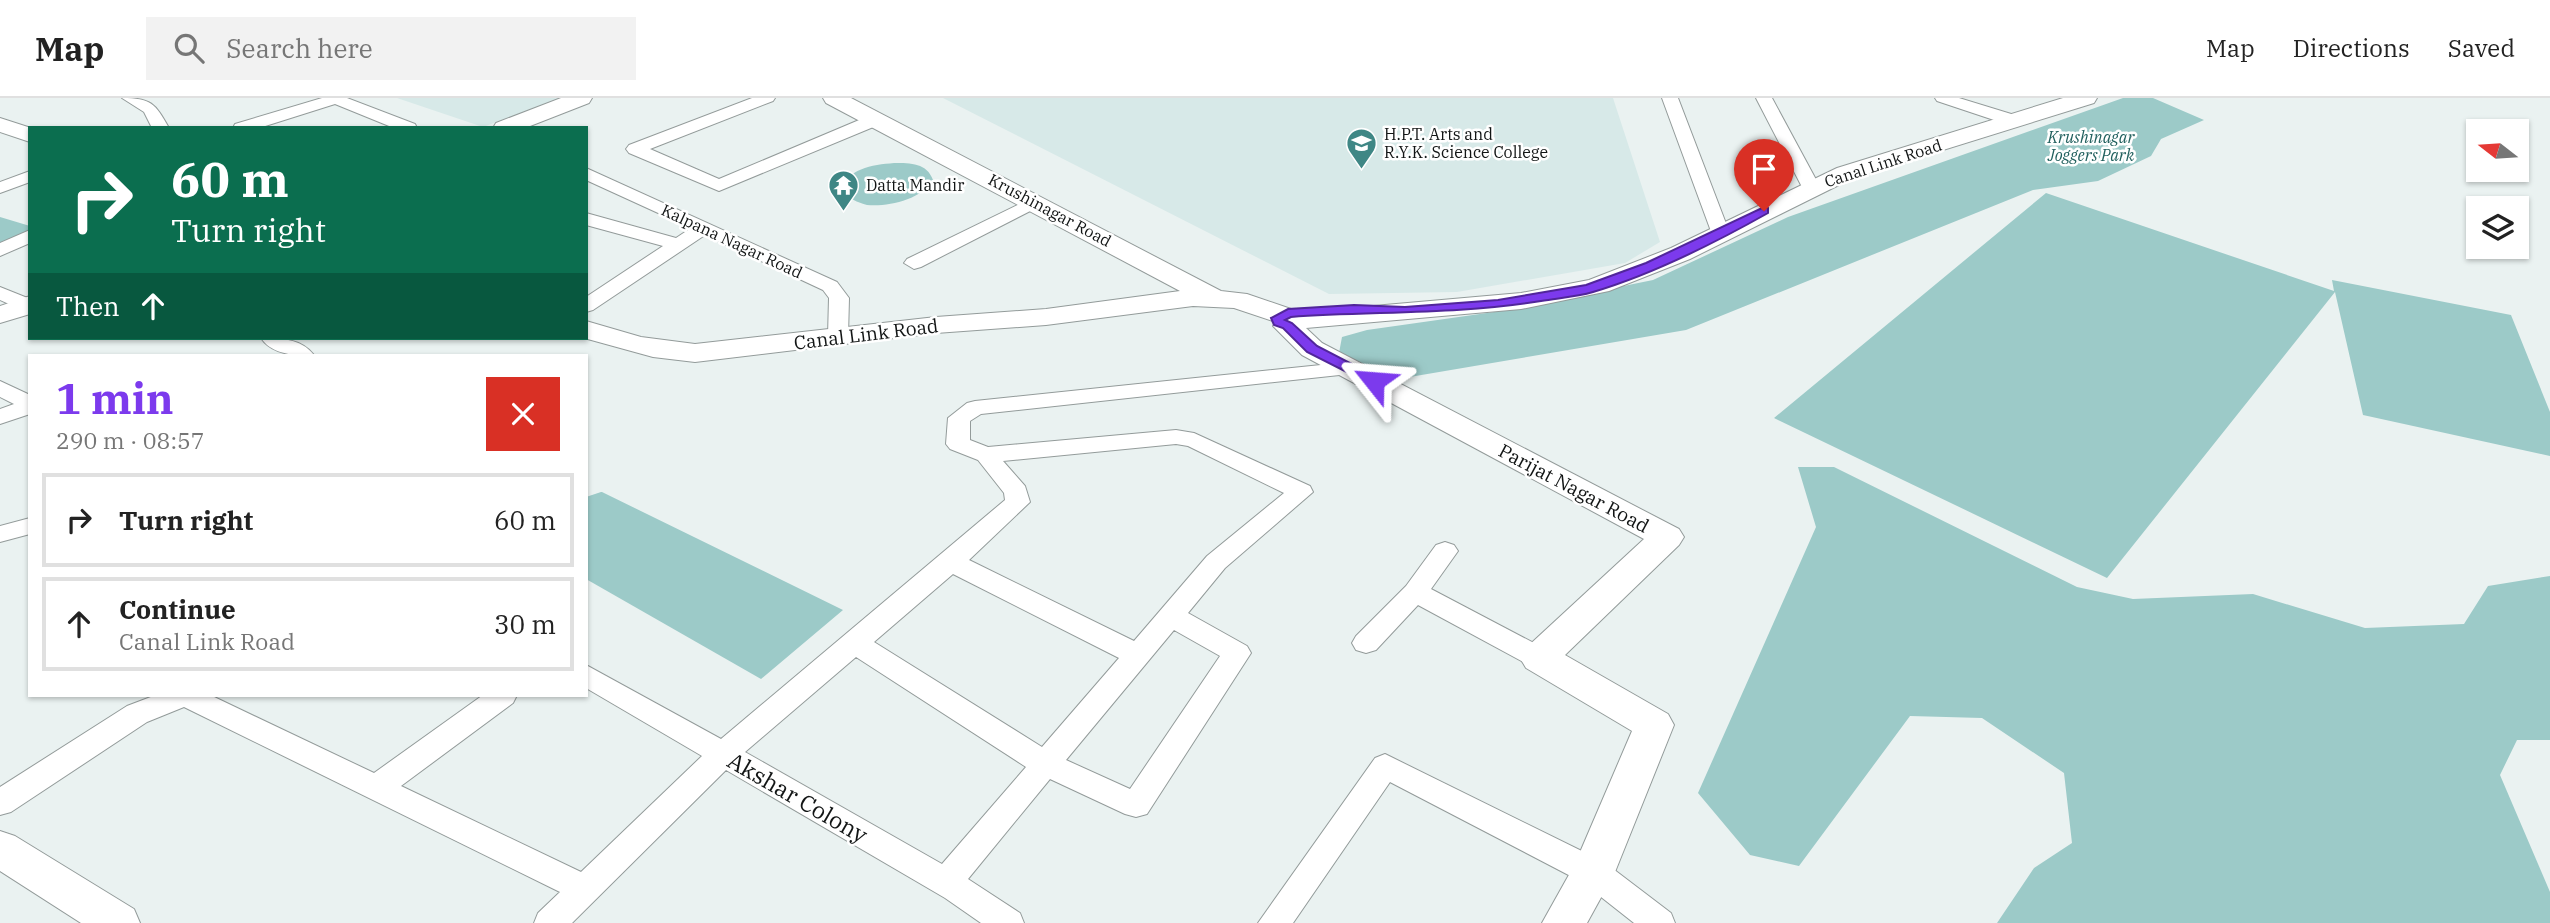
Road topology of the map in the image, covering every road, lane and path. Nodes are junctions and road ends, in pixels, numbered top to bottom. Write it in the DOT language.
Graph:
graph roads {
  1 [pos="130,98"];
  2 [pos="334,98"];
  3 [pos="580,98"];
  4 [pos="599,98"];
  5 [pos="767,98"];
  6 [pos="834,98"];
  7 [pos="1670,98"];
  8 [pos="1764,98"];
  9 [pos="1943,98"];
  10 [pos="2085,98"];
  11 [pos="877,119"];
  12 [pos="389,120"];
  13 [pos="2015,121"];
  14 [pos="0,125"];
  15 [pos="161,126"];
  16 [pos="247,126"];
  17 [pos="372,126"];
  18 [pos="403,126"];
  19 [pos="508,126"];
  20 [pos="528,126"];
  21 [pos="28,134"];
  22 [pos="588,174"];
  23 [pos="28,177"];
  24 [pos="1811,187"];
  25 [pos="0,188"];
  26 [pos="1034,202"];
  27 [pos="588,220"];
  28 [pos="704,228"];
  29 [pos="1721,234"];
  30 [pos="28,237"];
  31 [pos="678,245"];
  32 [pos="0,250"];
  33 [pos="914,263"];
  34 [pos="0,293"];
  35 [pos="1225,299"];
  36 [pos="588,305"];
  37 [pos="28,307"];
  38 [pos="28,308"];
  39 [pos="28,309"];
  40 [pos="1358,311"];
  41 [pos="0,315"];
  42 [pos="1289,320"];
  43 [pos="0,324"];
  44 [pos="588,330"];
  45 [pos="838,336"];
  46 [pos="275,340"];
  47 [pos="301,354"];
  48 [pos="1331,356"];
  49 [pos="0,388"];
  50 [pos="28,404"];
  51 [pos="28,406"];
  52 [pos="0,417"];
  53 [pos="986,455"];
  54 [pos="28,527"];
  55 [pos="0,534"];
  56 [pos="1445,551"];
  57 [pos="951,562"];
  58 [pos="1415,592"];
  59 [pos="1169,615"];
  60 [pos="855,643"];
  61 [pos="1366,643"];
  62 [pos="1136,654"];
  63 [pos="1539,658"];
  64 [pos="588,675"];
  65 [pos="180,697"];
  66 [pos="189,697"];
  67 [pos="500,697"];
  68 [pos="723,754"];
  69 [pos="1045,764"];
  70 [pos="378,787"];
  71 [pos="0,803"];
  72 [pos="0,849"];
  73 [pos="1593,872"];
  74 [pos="946,883"];
  75 [pos="584,889"];
  76 [pos="118,923"];
  77 [pos="550,923"];
  78 [pos="1008,923"];
  79 [pos="1274,923"];
  80 [pos="1564,923"];
  81 [pos="1659,923"];
  1 -- 15 [label="street"];
  2 -- 12 [label="street"];
  2 -- 16 [label="street"];
  3 -- 19 [label="street"];
  4 -- 20 [label="street"];
  5 -- 11 [label="street"];
  6 -- 11 [label="street, Krushinagar Road"];
  7 -- 29 [label="street"];
  8 -- 24 [label="street"];
  9 -- 13 [label="street"];
  10 -- 13 [label="street, Canal Link Road"];
  11 -- 26 [label="street, Krushinagar Road"];
  12 -- 17 [label="street"];
  12 -- 18 [label="street"];
  13 -- 24 [label="street, Canal Link Road"];
  14 -- 21 [label="street"];
  22 -- 28 [label="street, Kalpana Nagar Road"];
  23 -- 25 [label="street"];
  24 -- 29 [label="street, Canal Link Road"];
  26 -- 33 [label="street"];
  26 -- 35 [label="street, Krushinagar Road"];
  27 -- 31 [label="street"];
  28 -- 31 [label="street"];
  28 -- 45 [label="street, Kalpana Nagar Road"];
  29 -- 40 [label="street, Canal Link Road"];
  30 -- 32 [label="street"];
  31 -- 36 [label="street"];
  34 -- 37 [label="street"];
  35 -- 40 [label="street, Canal Link Road"];
  35 -- 42 [label="street, Canal Link Road"];
  35 -- 45 [label="street, Canal Link Road"];
  38 -- 41 [label="street"];
  39 -- 43 [label="street"];
  40 -- 42 [label="street, Canal Link Road"];
  40 -- 48 [label="street"];
  42 -- 48 [label="street"];
  44 -- 45 [label="street, Canal Link Road"];
  46 -- 47 [label="street"];
  48 -- 53 [label="street"];
  48 -- 63 [label="street, Parijat Nagar Road"];
  49 -- 50 [label="street"];
  51 -- 52 [label="street"];
  53 -- 57 [label="street"];
  53 -- 59 [label="street"];
  54 -- 55 [label="street"];
  56 -- 58 [label="street"];
  57 -- 60 [label="street"];
  57 -- 62 [label="street"];
  58 -- 61 [label="street"];
  58 -- 63 [label="street"];
  59 -- 62 [label="street"];
  59 -- 69 [label="street"];
  60 -- 68 [label="street"];
  60 -- 69 [label="street"];
  62 -- 69 [label="street"];
  63 -- 73 [label="street"];
  64 -- 68 [label="street, Akshar Colony"];
  65 -- 71 [label="street"];
  66 -- 70 [label="street"];
  67 -- 70 [label="street"];
  68 -- 74 [label="street, Akshar Colony"];
  68 -- 75 [label="street"];
  69 -- 74 [label="street"];
  70 -- 75 [label="street"];
  72 -- 76 [label="street"];
  73 -- 79 [label="street"];
  73 -- 80 [label="street"];
  73 -- 81 [label="street"];
  74 -- 78 [label="street, Akshar Colony"];
  75 -- 77 [label="street"];
}
